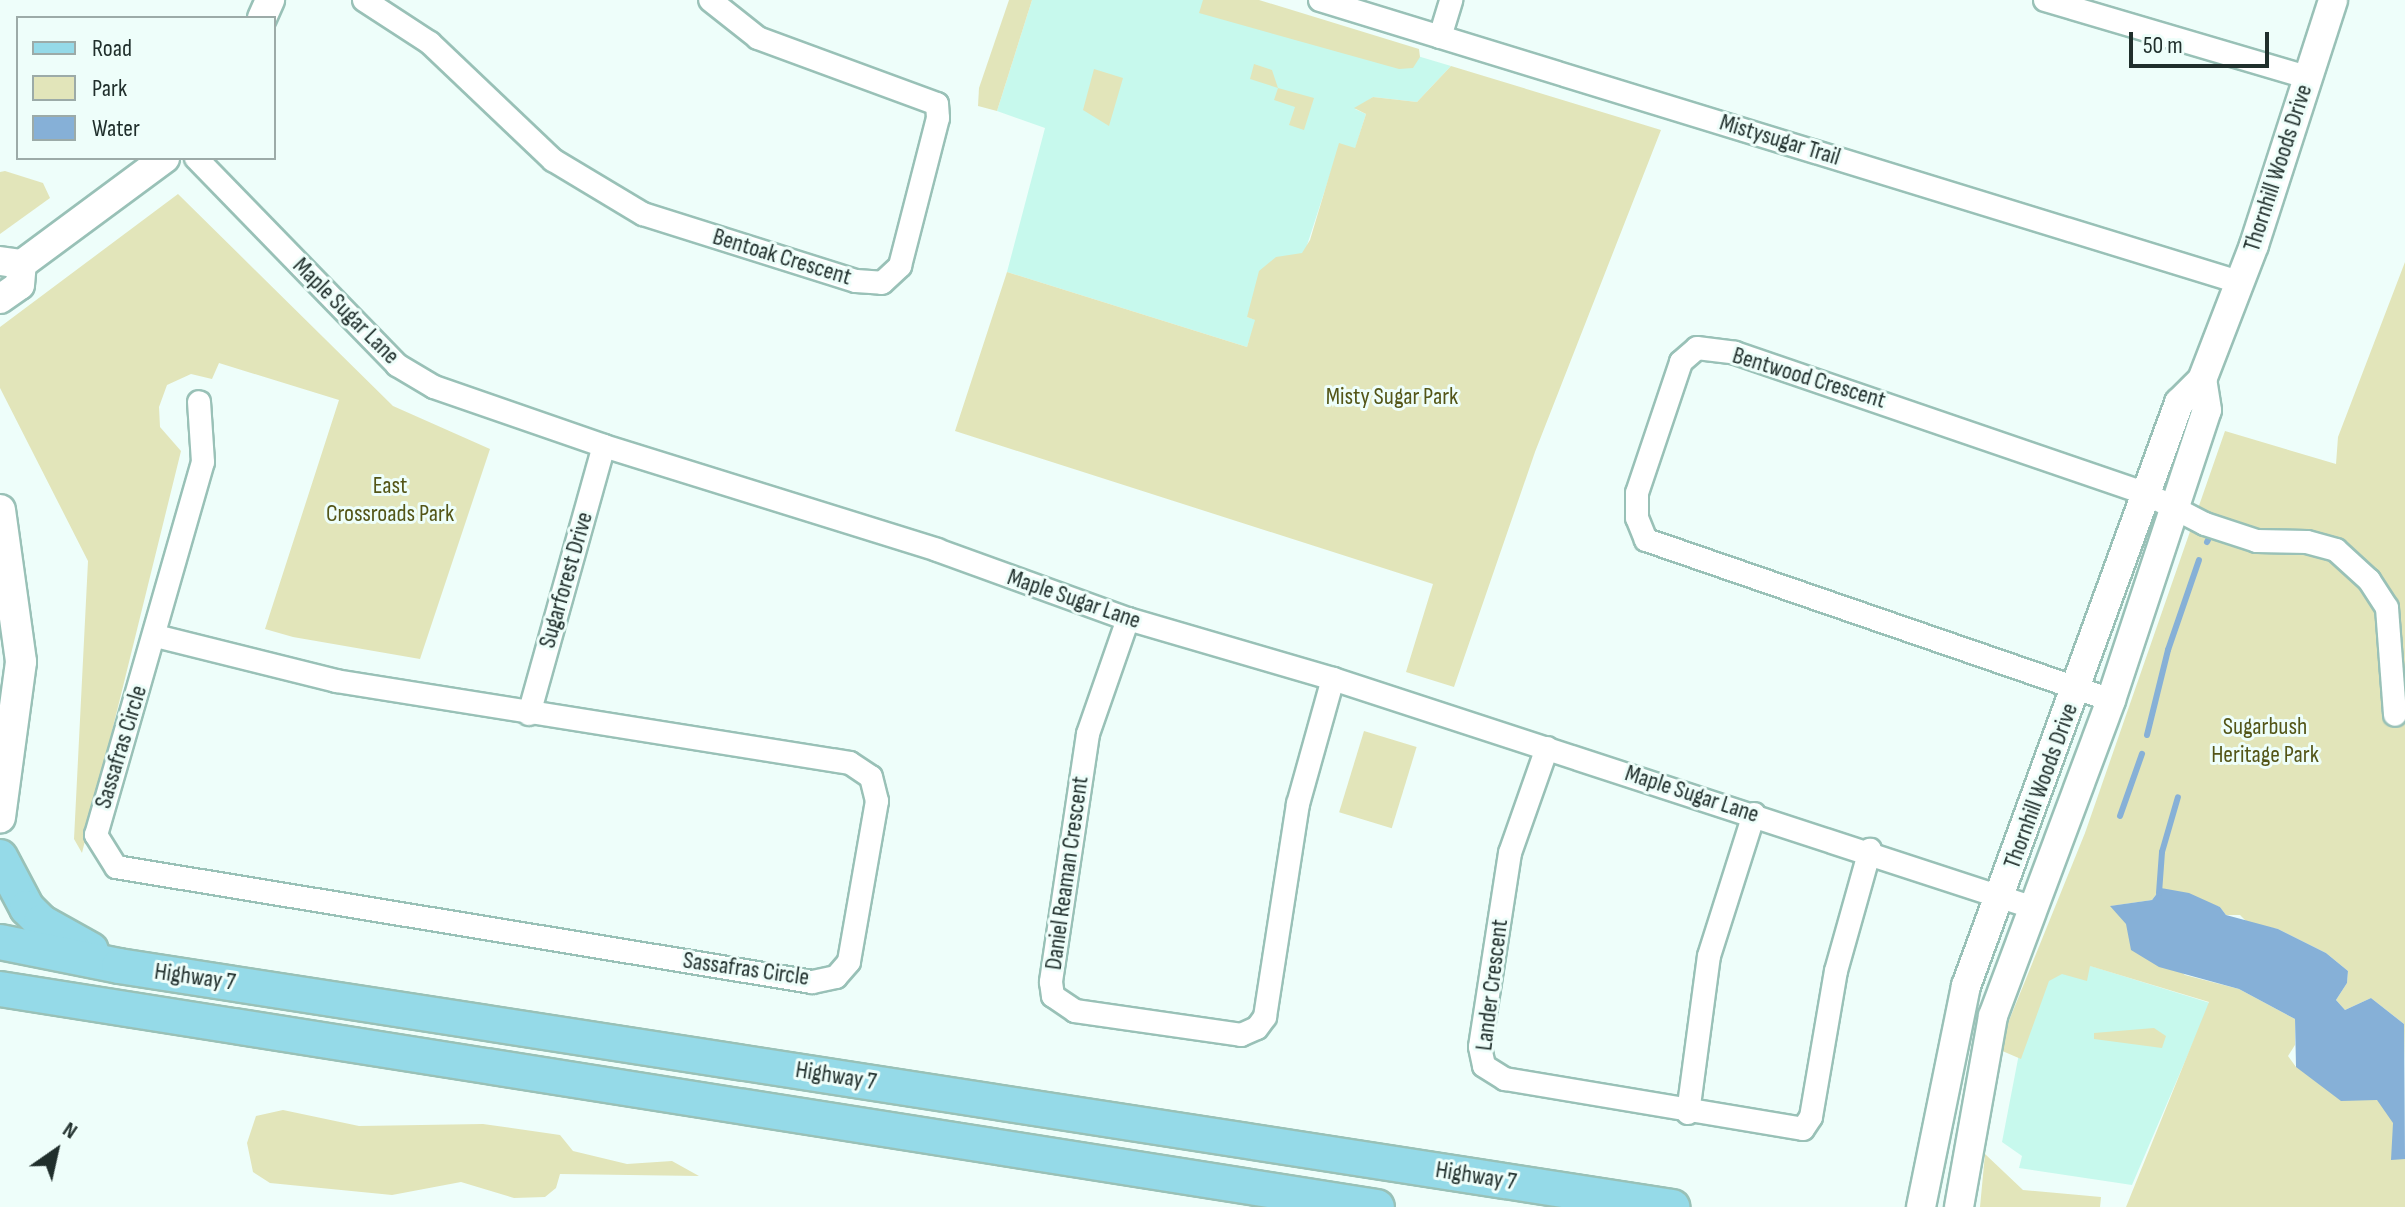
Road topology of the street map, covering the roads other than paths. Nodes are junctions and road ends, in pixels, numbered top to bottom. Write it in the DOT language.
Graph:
graph roads {
  1 [pos="364,0"];
  2 [pos="710,0"];
  3 [pos="1320,0"];
  4 [pos="1451,0"];
  5 [pos="2045,0"];
  6 [pos="2333,0"];
  7 [pos="1440,37"];
  8 [pos="2307,77"];
  9 [pos="162,160"];
  10 [pos="198,160"];
  11 [pos="11,263"];
  12 [pos="2239,282"];
  13 [pos="0,299"];
  14 [pos="199,402"];
  15 [pos="604,446"];
  16 [pos="2160,500"];
  17 [pos="0,510"];
  18 [pos="2396,605"];
  19 [pos="1128,619"];
  20 [pos="156,636"];
  21 [pos="2397,666"];
  22 [pos="1333,679"];
  23 [pos="2078,686"];
  24 [pos="2111,700"];
  25 [pos="529,714"];
  26 [pos="2395,715"];
  27 [pos="1547,748"];
  28 [pos="1754,814"];
  29 [pos="0,818"];
  30 [pos="1870,850"];
  31 [pos="0,857"];
  32 [pos="2001,894"];
  33 [pos="2031,907"];
  34 [pos="0,942"];
  35 [pos="119,966"];
  36 [pos="0,989"];
  37 [pos="1688,1113"];
  38 [pos="1377,1207"];
  39 [pos="1672,1207"];
  40 [pos="1921,1207"];
  41 [pos="1959,1207"];
  1 -- 2 [label="street, Bentoak Crescent"];
  3 -- 7 [label="street, Mistysugar Trail"];
  4 -- 7 [label="street"];
  5 -- 8 [label="street"];
  6 -- 8 [label="street, Thornhill Woods Drive"];
  7 -- 12 [label="street, Mistysugar Trail"];
  8 -- 12 [label="street, Thornhill Woods Drive"];
  9 -- 11 [label="street"];
  10 -- 15 [label="street, Maple Sugar Lane"];
  11 -- 13 [label="street"];
  12 -- 16 [label="street, Thornhill Woods Drive"];
  14 -- 20 [label="street, Sassafras Circle"];
  15 -- 19 [label="street, Maple Sugar Lane"];
  15 -- 25 [label="street, Sugarforest Drive"];
  16 -- 18 [label="street"];
  16 -- 23 [label="street, Thornhill Woods Drive"];
  16 -- 23 [label="street, Bentwood Crescent"];
  16 -- 24 [label="street, Thornhill Woods Drive"];
  17 -- 29 [label="main road"];
  18 -- 21 [label="street"];
  19 -- 22 [label="street, Maple Sugar Lane"];
  19 -- 22 [label="street, Daniel Reaman Crescent"];
  20 -- 25 [label="street, Sassafras Circle"];
  20 -- 25 [label="street, Sassafras Circle"];
  21 -- 26 [label="street"];
  22 -- 27 [label="street, Maple Sugar Lane"];
  23 -- 24 [label="street, Bentwood Crescent"];
  23 -- 32 [label="street, Thornhill Woods Drive"];
  24 -- 33 [label="street, Thornhill Woods Drive"];
  27 -- 28 [label="street, Maple Sugar Lane"];
  27 -- 37 [label="street, Lander Crescent"];
  28 -- 30 [label="street, Maple Sugar Lane"];
  28 -- 37 [label="street"];
  30 -- 32 [label="street, Maple Sugar Lane"];
  30 -- 37 [label="street, Lander Crescent"];
  31 -- 35 [label="main road"];
  32 -- 33 [label="street, Maple Sugar Lane"];
  32 -- 40 [label="street, Thornhill Woods Drive"];
  33 -- 41 [label="street, Thornhill Woods Drive"];
  34 -- 35 [label="main road, Highway 7"];
  35 -- 39 [label="main road, Highway 7"];
  36 -- 38 [label="main road, Highway 7"];
}
